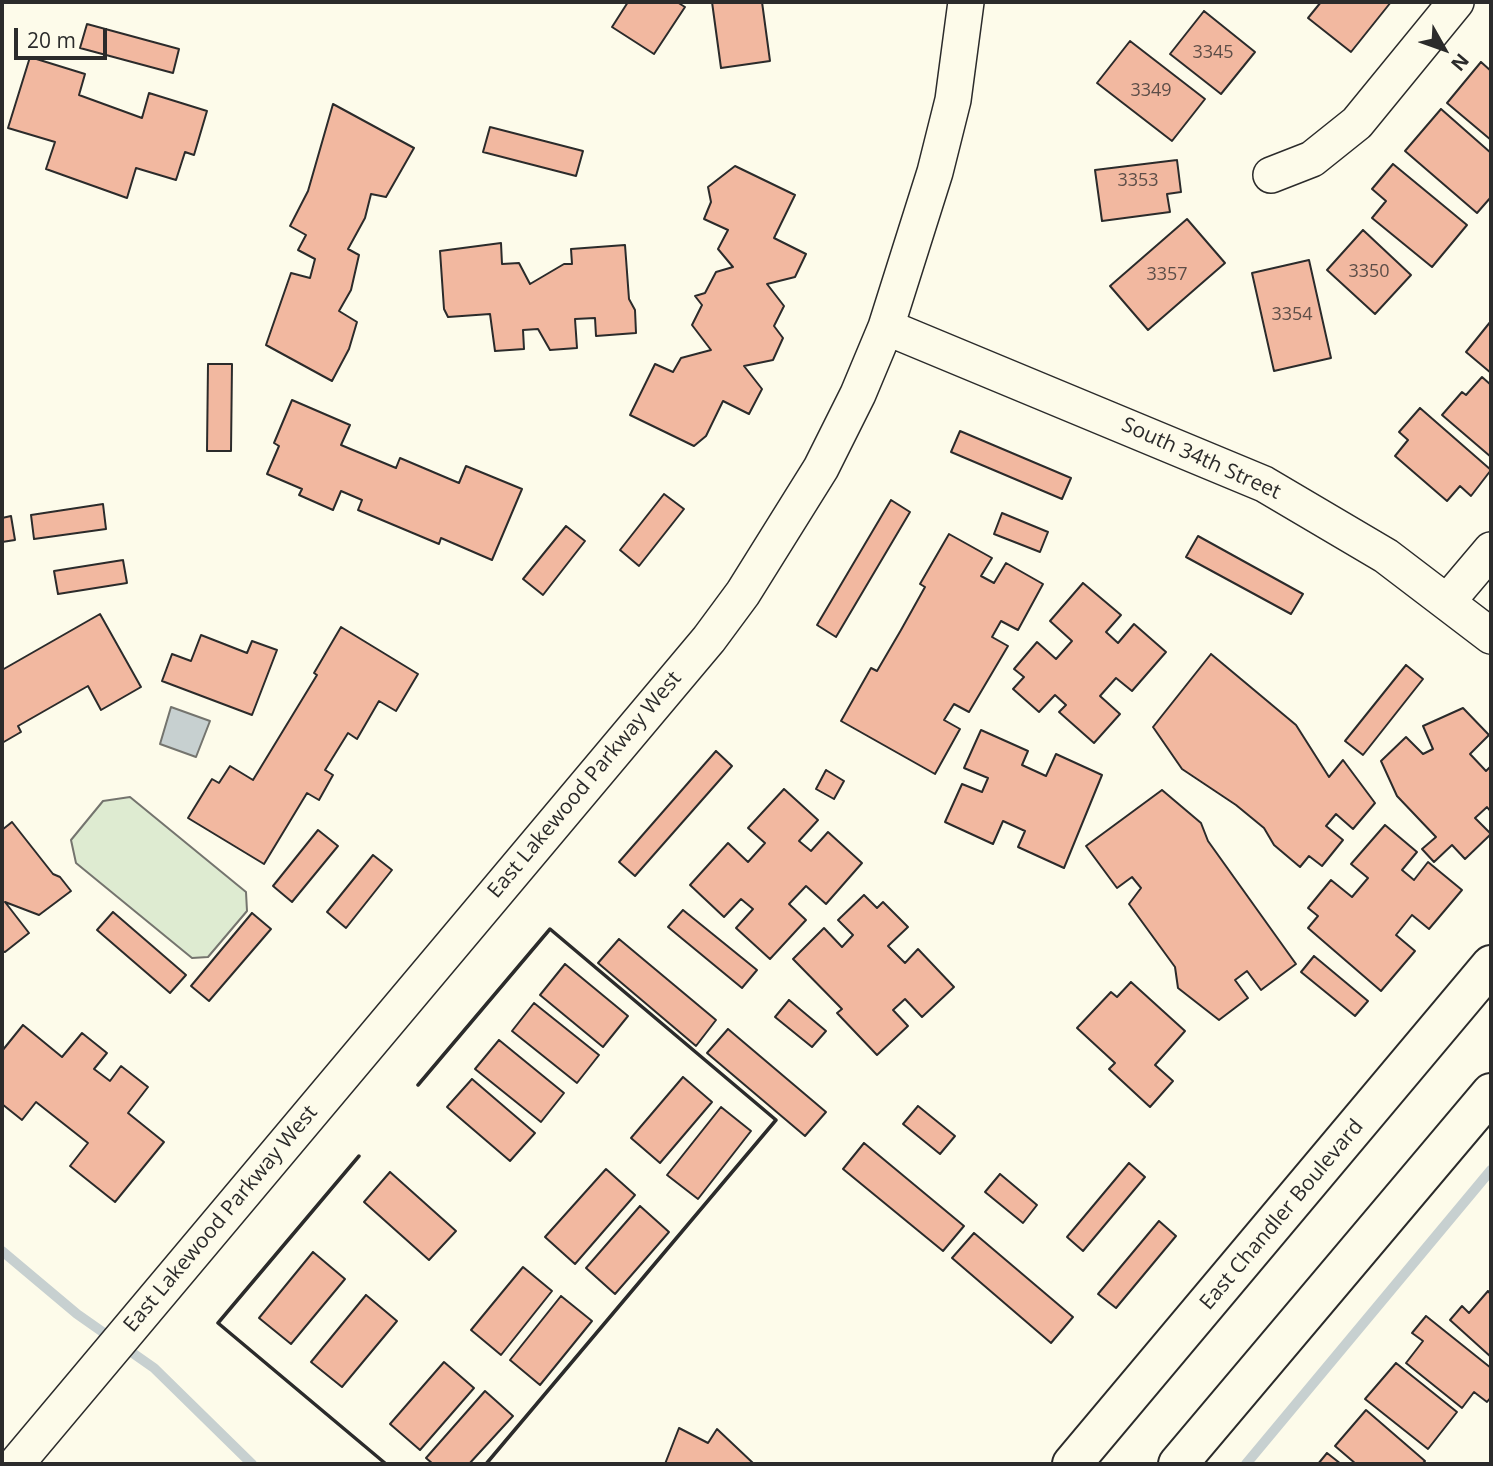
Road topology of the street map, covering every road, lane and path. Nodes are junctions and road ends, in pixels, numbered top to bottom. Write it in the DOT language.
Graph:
graph roads {
  1 [pos="966,2"];
  2 [pos="1456,2"];
  3 [pos="1271,175"];
  4 [pos="886,327"];
  5 [pos="1491,550"];
  6 [pos="1447,601"];
  7 [pos="1491,636"];
  8 [pos="1491,965"];
  9 [pos="1491,1093"];
  10 [pos="16,1464"];
  11 [pos="1072,1464"];
  12 [pos="1178,1464"];
  1 -- 4 [label="street, East Lakewood Parkway West"];
  2 -- 3 [label="street"];
  4 -- 6 [label="street, South 34th Street"];
  4 -- 10 [label="street, East Lakewood Parkway West"];
  5 -- 6 [label="street"];
  6 -- 7 [label="street, South 34th Street"];
  8 -- 11 [label="main road, East Chandler Boulevard"];
  9 -- 12 [label="main road"];
}
